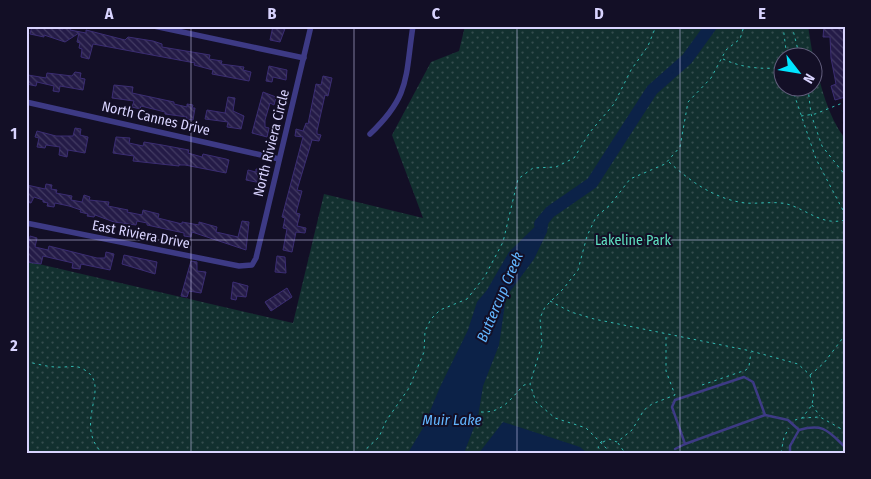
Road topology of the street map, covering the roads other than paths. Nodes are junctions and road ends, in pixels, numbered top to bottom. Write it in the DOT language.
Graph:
graph roads {
  1 [pos="154,26"];
  2 [pos="312,26"];
  3 [pos="413,26"];
  4 [pos="304,58"];
  5 [pos="26,102"];
  6 [pos="370,134"];
  7 [pos="279,159"];
  8 [pos="26,223"];
  9 [pos="252,265"];
  10 [pos="766,415"];
  11 [pos="800,430"];
  12 [pos="684,444"];
  13 [pos="845,447"];
  14 [pos="675,449"];
  15 [pos="790,453"];
  1 -- 4 [label="street"];
  2 -- 4 [label="street, North Riviera Circle"];
  3 -- 6 [label="street"];
  4 -- 7 [label="street, North Riviera Circle"];
  5 -- 7 [label="street, North Cannes Drive"];
  7 -- 9 [label="street, North Riviera Circle"];
  8 -- 9 [label="street, East Riviera Drive"];
  10 -- 11 [label="lane"];
  10 -- 12 [label="lane"];
  10 -- 12 [label="lane"];
  11 -- 13 [label="lane"];
  11 -- 15 [label="lane"];
  12 -- 14 [label="lane"];
}
